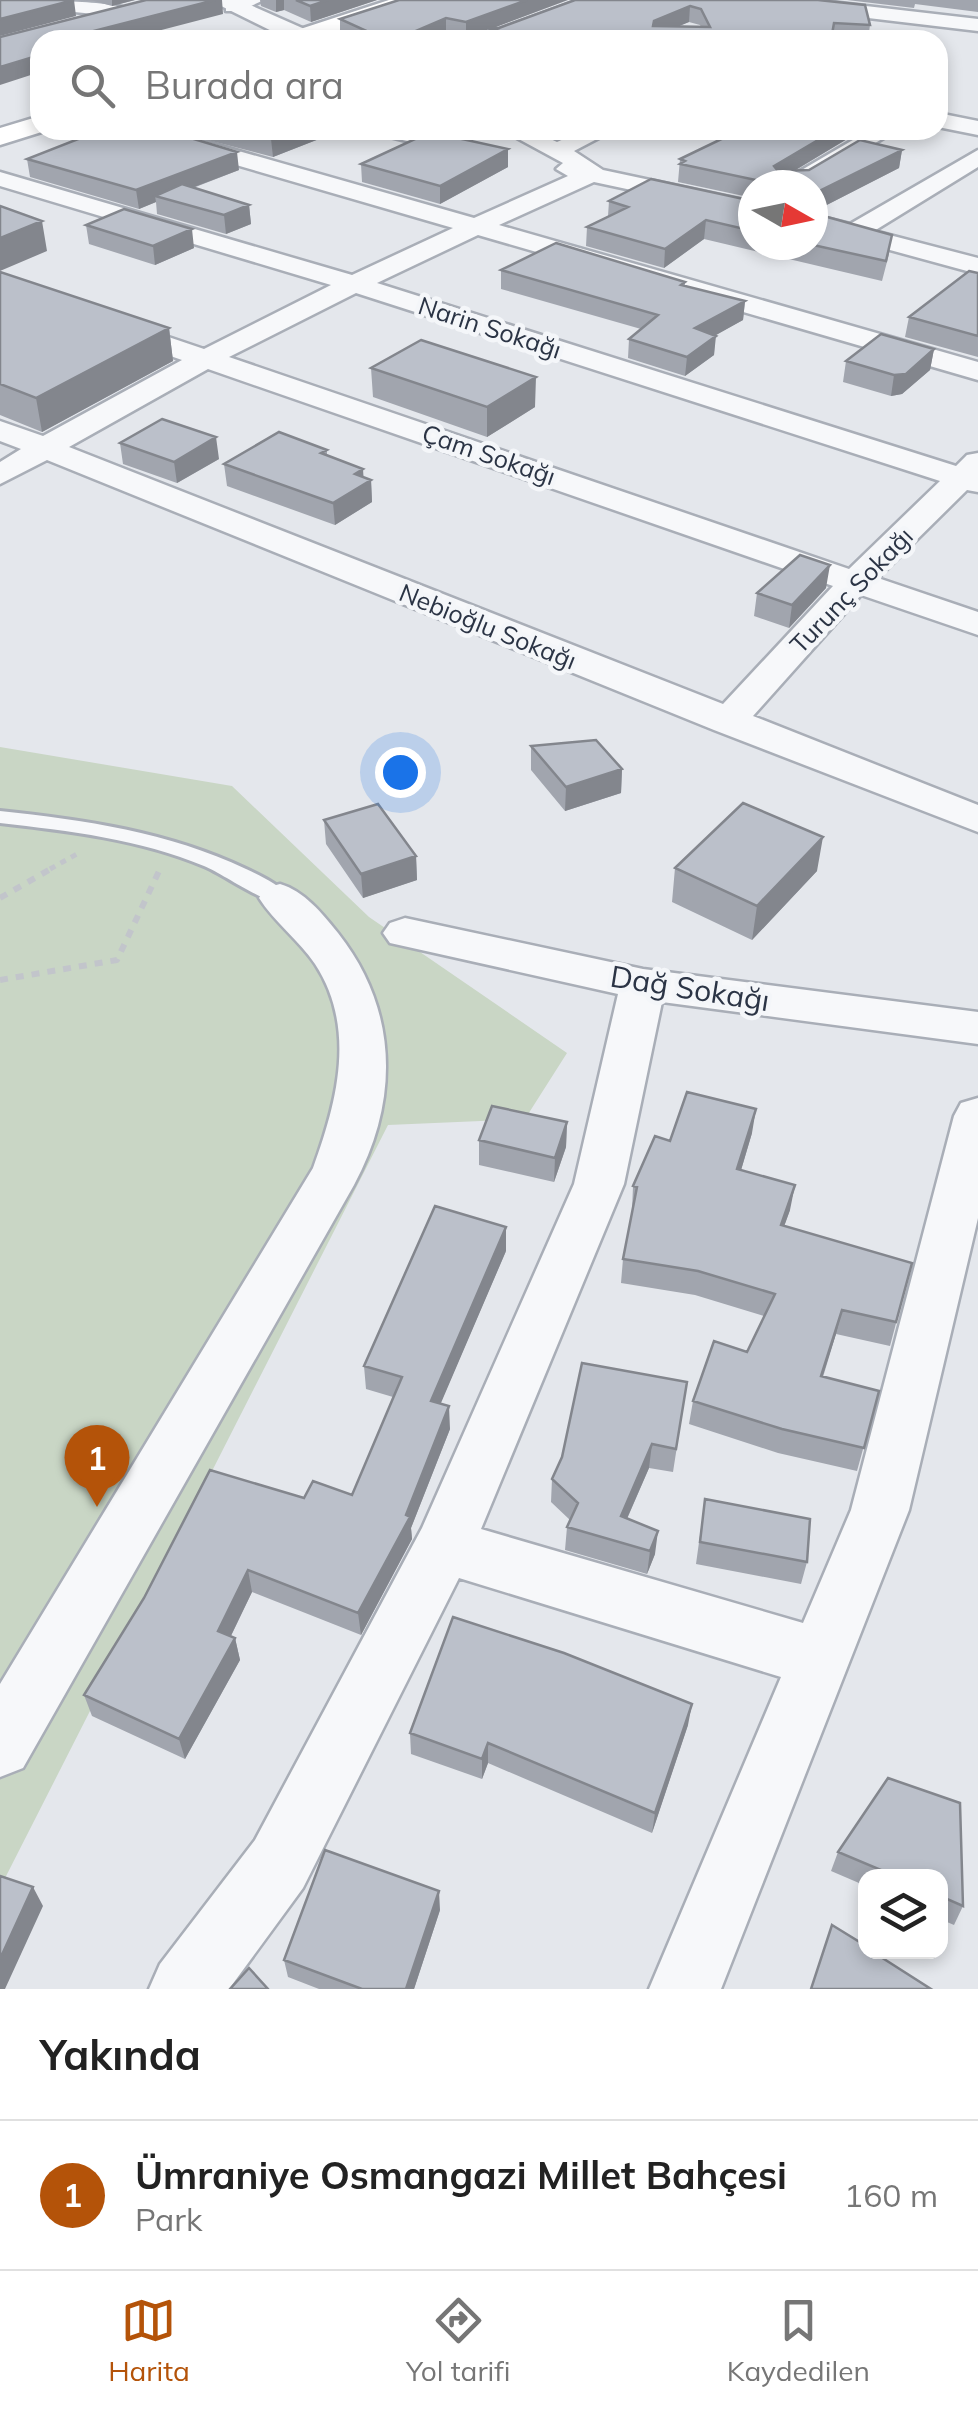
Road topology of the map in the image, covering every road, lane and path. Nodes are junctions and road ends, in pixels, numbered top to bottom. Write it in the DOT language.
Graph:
graph roads {
  1 [pos="13,0"];
  2 [pos="412,0"];
  3 [pos="598,0"];
  4 [pos="767,0"];
  5 [pos="58,2"];
  6 [pos="236,2"];
  7 [pos="921,9"];
  8 [pos="775,11"];
  9 [pos="880,14"];
  10 [pos="978,25"];
  11 [pos="76,26"];
  12 [pos="284,30"];
  13 [pos="326,30"];
  14 [pos="509,30"];
  15 [pos="880,30"];
  16 [pos="948,122"];
  17 [pos="30,128"];
  18 [pos="978,128"];
  19 [pos="0,138"];
  20 [pos="176,140"];
  21 [pos="432,140"];
  22 [pos="536,140"];
  23 [pos="580,140"];
  24 [pos="868,140"];
  25 [pos="558,150"];
  26 [pos="978,157"];
  27 [pos="676,165"];
  28 [pos="815,170"];
  29 [pos="594,174"];
  30 [pos="0,178"];
  31 [pos="641,183"];
  32 [pos="738,204"];
  33 [pos="478,225"];
  34 [pos="828,226"];
  35 [pos="854,232"];
  36 [pos="978,237"];
  37 [pos="947,257"];
  38 [pos="978,266"];
  39 [pos="358,285"];
  40 [pos="0,288"];
  41 [pos="208,356"];
  42 [pos="978,370"];
  43 [pos="0,430"];
  44 [pos="43,448"];
  45 [pos="0,474"];
  46 [pos="972,474"];
  47 [pos="855,582"];
  48 [pos="978,624"];
  49 [pos="728,722"];
  50 [pos="0,817"];
  51 [pos="978,819"];
  52 [pos="116,831"];
  53 [pos="172,845"];
  54 [pos="0,898"];
  55 [pos="280,898"];
  56 [pos="404,933"];
  57 [pos="0,980"];
  58 [pos="643,984"];
  59 [pos="978,1028"];
  60 [pos="978,1116"];
  61 [pos="444,1546"];
  62 [pos="819,1658"];
  63 [pos="0,1744"];
  64 [pos="185,1989"];
  65 [pos="685,1989"];
  1 -- 5 [label="street"];
  2 -- 13 [label="main road"];
  3 -- 14 [label="street"];
  4 -- 8 [label="street"];
  5 -- 11 [label="street"];
  6 -- 12 [label="street"];
  7 -- 9 [label="street"];
  7 -- 10 [label="street"];
  8 -- 9 [label="street"];
  9 -- 15 [label="street"];
  16 -- 18 [label="street"];
  17 -- 19 [label="main road"];
  20 -- 33 [label="street"];
  21 -- 29 [label="street"];
  22 -- 25 [label="street"];
  23 -- 25 [label="street"];
  24 -- 28 [label="street"];
  25 -- 29 [label="street"];
  26 -- 35 [label="street"];
  27 -- 31 [label="street"];
  29 -- 31 [label="street"];
  29 -- 33 [label="street"];
  30 -- 39 [label="street, Narin Sokağı"];
  31 -- 32 [label="street"];
  33 -- 39 [label="street"];
  33 -- 42 [label="street"];
  34 -- 35 [label="street"];
  35 -- 37 [label="street"];
  36 -- 37 [label="street"];
  37 -- 38 [label="street"];
  39 -- 41 [label="street"];
  39 -- 46 [label="street, Narin Sokağı"];
  40 -- 41 [label="street, Çam Sokağı"];
  41 -- 44 [label="street"];
  41 -- 47 [label="street, Çam Sokağı"];
  43 -- 44 [label="street, Nebioğlu Sokağı"];
  44 -- 45 [label="street"];
  44 -- 49 [label="street, Nebioğlu Sokağı"];
  46 -- 47 [label="street, Turunç Sokağı"];
  47 -- 48 [label="street, Çam Sokağı"];
  47 -- 49 [label="street, Turunç Sokağı"];
  49 -- 51 [label="street, Nebioğlu Sokağı"];
  50 -- 52 [label="lane"];
  52 -- 53 [label="lane"];
  52 -- 54 [label="path"];
  53 -- 55 [label="lane"];
  53 -- 57 [label="path"];
  55 -- 63 [label="street"];
  56 -- 58 [label="street, Dağ Sokağı"];
  58 -- 59 [label="street, Dağ Sokağı"];
  58 -- 61 [label="street"];
  60 -- 62 [label="street"];
  61 -- 62 [label="street"];
  61 -- 64 [label="street"];
  62 -- 65 [label="street"];
}
